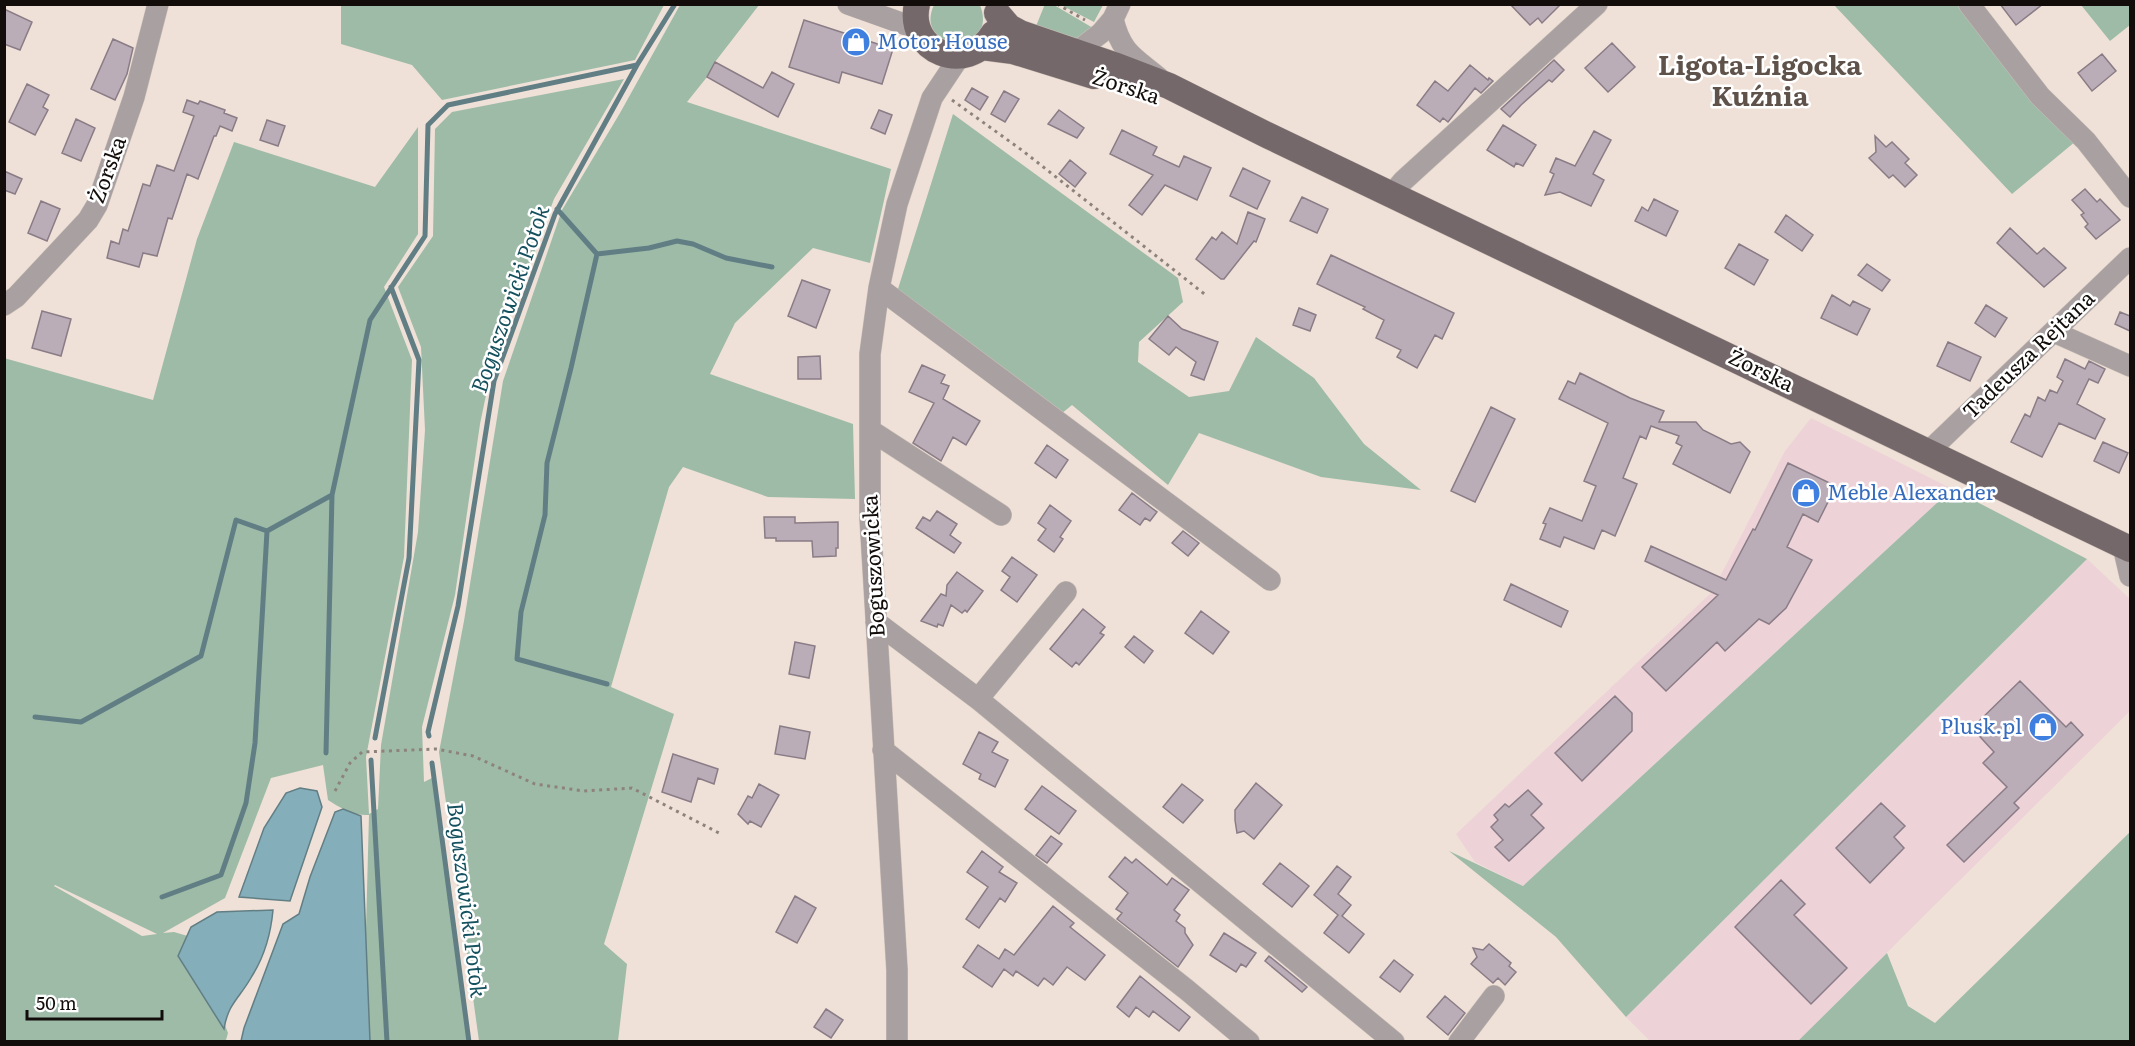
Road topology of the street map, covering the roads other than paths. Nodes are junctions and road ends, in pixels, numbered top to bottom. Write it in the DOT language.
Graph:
graph roads {
  1 [pos="158,4"];
  2 [pos="848,4"];
  3 [pos="1597,4"];
  4 [pos="1969,4"];
  5 [pos="996,9"];
  6 [pos="1116,12"];
  7 [pos="922,27"];
  8 [pos="971,52"];
  9 [pos="1076,52"];
  10 [pos="1169,86"];
  11 [pos="932,98"];
  12 [pos="1269,136"];
  13 [pos="1391,195"];
  14 [pos="2130,197"];
  15 [pos="2130,258"];
  16 [pos="879,288"];
  17 [pos="4,305"];
  18 [pos="2054,332"];
  19 [pos="2130,366"];
  20 [pos="870,430"];
  21 [pos="1928,452"];
  22 [pos="1001,515"];
  23 [pos="2127,547"];
  24 [pos="2130,576"];
  25 [pos="1270,580"];
  26 [pos="1066,592"];
  27 [pos="876,622"];
  28 [pos="978,699"];
  29 [pos="884,750"];
  30 [pos="1494,996"];
  31 [pos="897,1041"];
  32 [pos="1249,1041"];
  33 [pos="1394,1041"];
  34 [pos="1459,1041"];
  1 -- 17 [label="street, Żorska"];
  2 -- 7 [label="street"];
  3 -- 13 [label="street"];
  4 -- 14 [label="street"];
  5 -- 8 [label="main road"];
  5 -- 9 [label="main road, Żorska"];
  6 -- 9 [label="street, Żorska"];
  6 -- 10 [label="street, Żorska"];
  7 -- 8 [label="main road, Żorska"];
  7 -- 11 [label="street, Boguszowicka"];
  8 -- 11 [label="street, Boguszowicka"];
  8 -- 12 [label="main road, Żorska"];
  9 -- 10 [label="main road, Żorska"];
  10 -- 12 [label="main road, Żorska"];
  11 -- 16 [label="street, Boguszowicka"];
  12 -- 13 [label="main road, Żorska"];
  13 -- 21 [label="main road, Żorska"];
  15 -- 18 [label="street, Tadeusza Rejtana"];
  16 -- 20 [label="street, Boguszowicka"];
  16 -- 25 [label="street"];
  18 -- 19 [label="street"];
  18 -- 21 [label="street, Tadeusza Rejtana"];
  20 -- 22 [label="street"];
  20 -- 27 [label="street, Boguszowicka"];
  21 -- 23 [label="main road, Żorska"];
  23 -- 24 [label="street"];
  26 -- 28 [label="street"];
  27 -- 28 [label="street"];
  27 -- 29 [label="street, Boguszowicka"];
  28 -- 33 [label="street"];
  29 -- 31 [label="street, Boguszowicka"];
  29 -- 32 [label="street"];
  30 -- 34 [label="street"];
}
